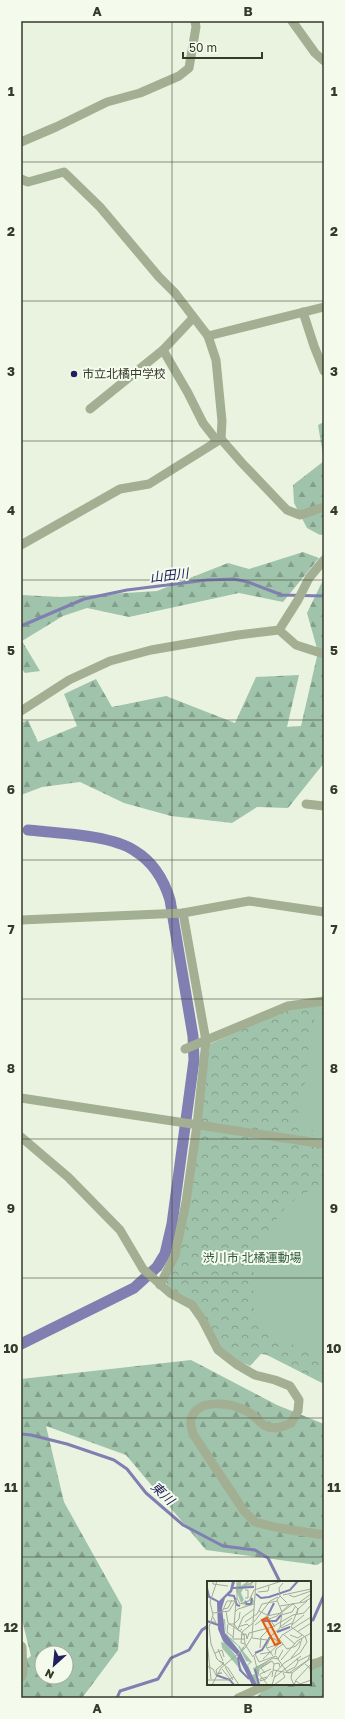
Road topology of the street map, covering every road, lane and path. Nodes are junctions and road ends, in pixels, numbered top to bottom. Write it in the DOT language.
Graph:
graph roads {
  1 [pos="195,21"];
  2 [pos="292,21"];
  3 [pos="324,61"];
  4 [pos="21,142"];
  5 [pos="21,179"];
  6 [pos="324,307"];
  7 [pos="303,312"];
  8 [pos="193,318"];
  9 [pos="208,336"];
  10 [pos="163,350"];
  11 [pos="324,371"];
  12 [pos="90,409"];
  13 [pos="219,440"];
  14 [pos="324,507"];
  15 [pos="21,545"];
  16 [pos="324,560"];
  17 [pos="279,630"];
  18 [pos="324,654"];
  19 [pos="21,711"];
  20 [pos="306,804"];
  21 [pos="324,806"];
  22 [pos="324,912"];
  23 [pos="183,913"];
  24 [pos="21,920"];
  25 [pos="324,1002"];
  26 [pos="206,1040"];
  27 [pos="186,1049"];
  28 [pos="21,1098"];
  29 [pos="195,1125"];
  30 [pos="21,1137"];
  31 [pos="324,1144"];
  32 [pos="158,1283"];
  33 [pos="324,1535"];
  34 [pos="21,1648"];
  35 [pos="324,1660"];
  36 [pos="311,1666"];
  37 [pos="21,1676"];
  38 [pos="267,1685"];
  39 [pos="238,1698"];
  1 -- 4 [label="street"];
  2 -- 3 [label="street"];
  5 -- 8 [label="street"];
  6 -- 7 [label="street"];
  7 -- 9 [label="street"];
  7 -- 11 [label="street"];
  8 -- 9 [label="street"];
  8 -- 10 [label="street"];
  9 -- 13 [label="street"];
  10 -- 12 [label="street"];
  10 -- 13 [label="street"];
  13 -- 14 [label="street"];
  13 -- 15 [label="street"];
  16 -- 17 [label="street"];
  17 -- 18 [label="street"];
  17 -- 19 [label="street"];
  20 -- 21 [label="street"];
  22 -- 23 [label="street"];
  23 -- 24 [label="street"];
  23 -- 26 [label="street"];
  25 -- 26 [label="street"];
  26 -- 27 [label="street"];
  26 -- 29 [label="street"];
  28 -- 29 [label="street"];
  29 -- 31 [label="street"];
  29 -- 32 [label="street"];
  30 -- 32 [label="street"];
  32 -- 33 [label="street"];
  34 -- 37 [label="street"];
  35 -- 36 [label="street"];
  38 -- 39 [label="street"];
}
